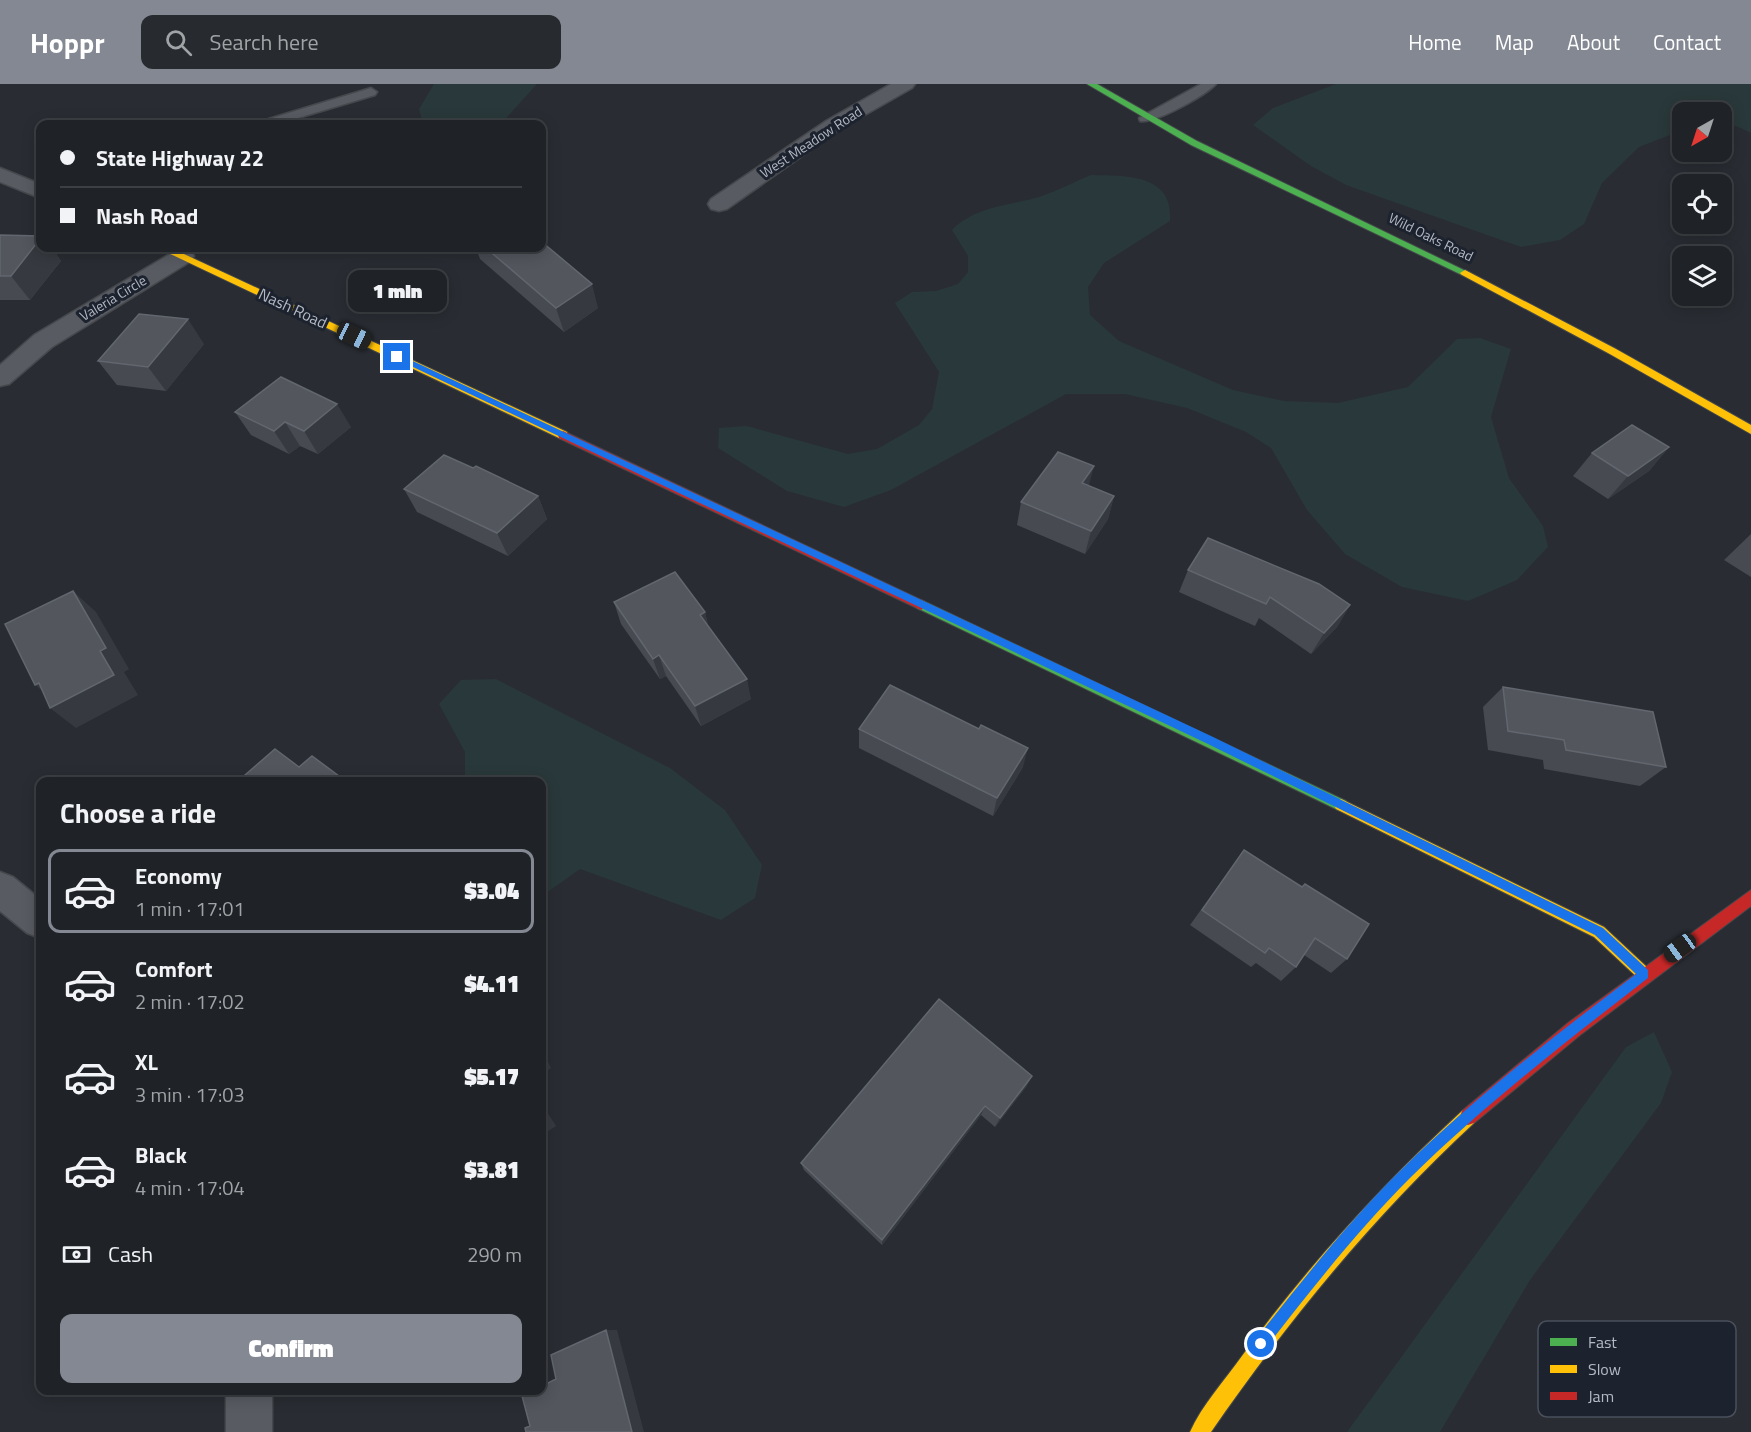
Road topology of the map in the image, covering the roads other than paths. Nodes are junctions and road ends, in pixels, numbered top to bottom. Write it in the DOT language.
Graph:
graph roads {
  1 [pos="905,84"];
  2 [pos="1091,84"];
  3 [pos="1210,84"];
  4 [pos="372,92"];
  5 [pos="1145,118"];
  6 [pos="278,120"];
  7 [pos="0,174"];
  8 [pos="36,190"];
  9 [pos="719,204"];
  10 [pos="173,252"];
  11 [pos="176,252"];
  12 [pos="43,340"];
  13 [pos="0,354"];
  14 [pos="0,378"];
  15 [pos="1751,430"];
  16 [pos="0,889"];
  17 [pos="1751,897"];
  18 [pos="36,918"];
  19 [pos="1644,974"];
  20 [pos="249,1395"];
  21 [pos="249,1432"];
  22 [pos="1200,1432"];
  1 -- 9 [label="street, West Meadow Road"];
  2 -- 5 [label="street, Wild Oaks Road"];
  3 -- 5 [label="lane"];
  4 -- 6 [label="lane"];
  5 -- 15 [label="street, Wild Oaks Road"];
  7 -- 8 [label="street"];
  10 -- 12 [label="street, Valeria Circle"];
  11 -- 19 [label="street, Nash Road"];
  12 -- 13 [label="street, Valeria Circle"];
  12 -- 14 [label="street, Valeria Circle"];
  16 -- 18 [label="street"];
  17 -- 19 [label="street"];
  19 -- 22 [label="street"];
  20 -- 21 [label="street"];
}
